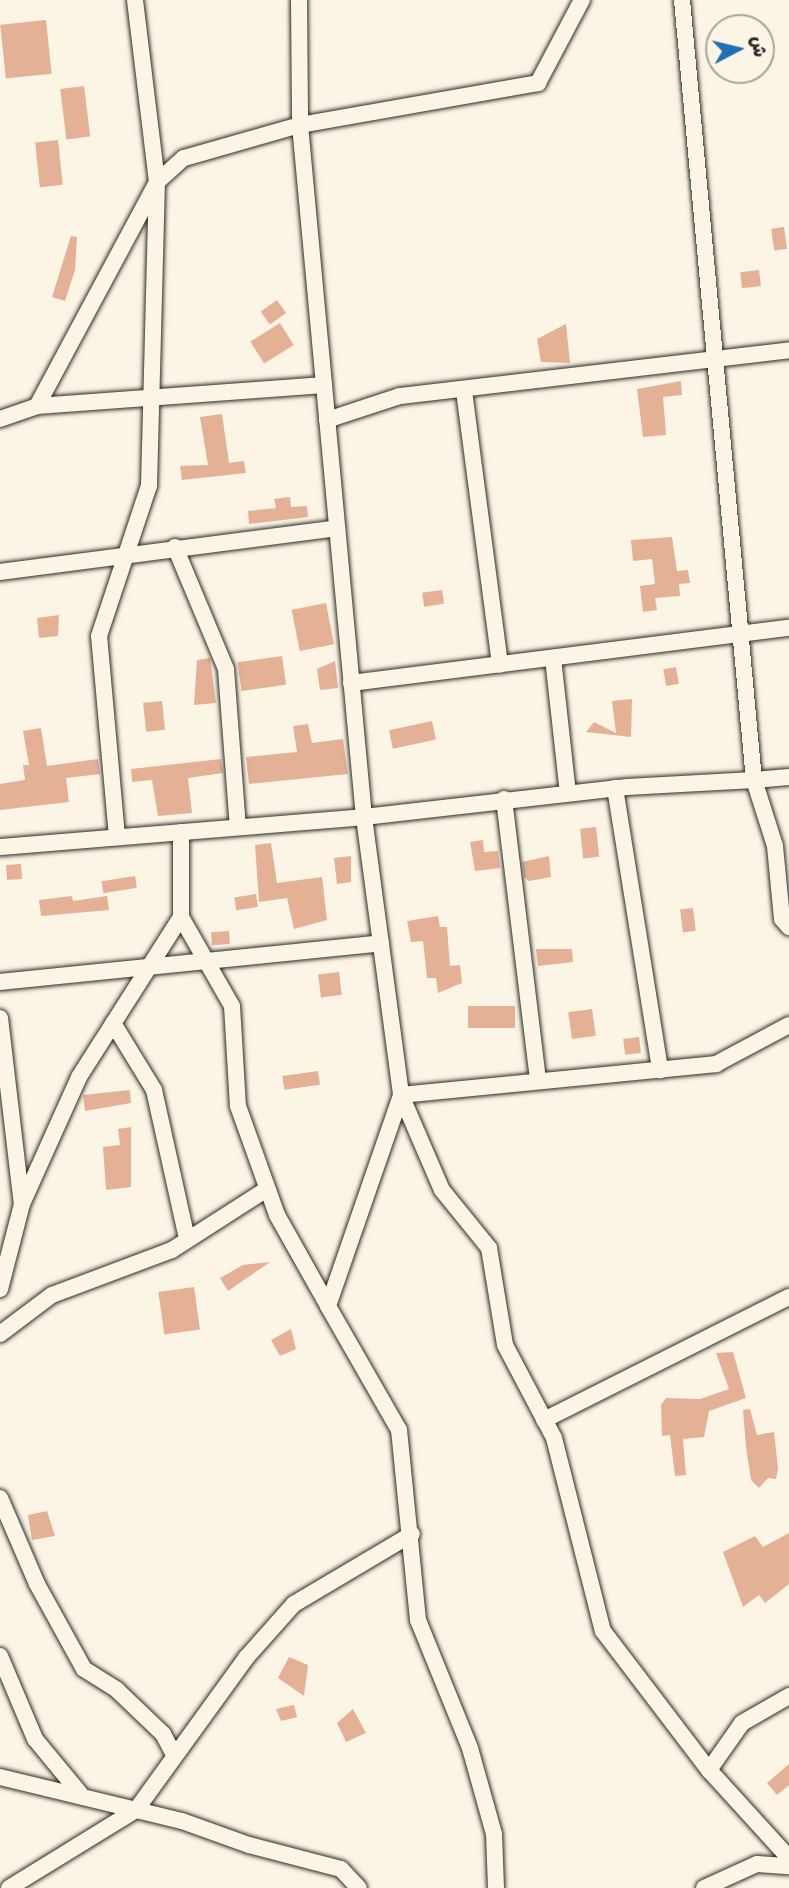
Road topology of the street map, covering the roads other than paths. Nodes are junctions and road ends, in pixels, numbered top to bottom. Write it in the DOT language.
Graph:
graph roads {
  1 [pos="135,0"];
  2 [pos="299,0"];
  3 [pos="582,0"];
  4 [pos="682,0"];
  5 [pos="300,125"];
  6 [pos="156,183"];
  7 [pos="789,350"];
  8 [pos="715,363"];
  9 [pos="324,385"];
  10 [pos="464,391"];
  11 [pos="154,397"];
  12 [pos="37,406"];
  13 [pos="0,419"];
  14 [pos="327,420"];
  15 [pos="337,528"];
  16 [pos="175,547"];
  17 [pos="127,552"];
  18 [pos="0,572"];
  19 [pos="789,628"];
  20 [pos="740,635"];
  21 [pos="553,659"];
  22 [pos="500,665"];
  23 [pos="351,683"];
  24 [pos="789,777"];
  25 [pos="754,780"];
  26 [pos="615,788"];
  27 [pos="568,793"];
  28 [pos="504,799"];
  29 [pos="364,817"];
  30 [pos="238,827"];
  31 [pos="181,832"];
  32 [pos="117,837"];
  33 [pos="0,847"];
  34 [pos="181,916"];
  35 [pos="789,927"];
  36 [pos="381,943"];
  37 [pos="206,961"];
  38 [pos="149,967"];
  39 [pos="0,982"];
  40 [pos="0,1018"];
  41 [pos="113,1023"];
  42 [pos="789,1026"];
  43 [pos="660,1070"];
  44 [pos="538,1081"];
  45 [pos="401,1095"];
  46 [pos="267,1189"];
  47 [pos="22,1204"];
  48 [pos="187,1239"];
  49 [pos="0,1289"];
  50 [pos="789,1297"];
  51 [pos="328,1306"];
  52 [pos="0,1334"];
  53 [pos="544,1420"];
  54 [pos="0,1498"];
  55 [pos="412,1534"];
  56 [pos="0,1657"];
  57 [pos="789,1696"];
  58 [pos="173,1753"];
  59 [pos="709,1770"];
  60 [pos="0,1777"];
  61 [pos="83,1797"];
  62 [pos="136,1810"];
  63 [pos="789,1858"];
  64 [pos="789,1866"];
  65 [pos="9,1888"];
  66 [pos="359,1888"];
  67 [pos="496,1888"];
  68 [pos="704,1888"];
  1 -- 6 [label="street"];
  2 -- 5 [label="street"];
  3 -- 5 [label="street"];
  4 -- 8 [label="street"];
  5 -- 6 [label="street"];
  5 -- 9 [label="street"];
  6 -- 11 [label="street"];
  6 -- 12 [label="street"];
  7 -- 8 [label="street"];
  8 -- 10 [label="street"];
  8 -- 20 [label="street"];
  9 -- 11 [label="street"];
  9 -- 14 [label="street"];
  10 -- 14 [label="street"];
  10 -- 22 [label="street"];
  11 -- 12 [label="street"];
  11 -- 17 [label="street"];
  12 -- 13 [label="street"];
  14 -- 15 [label="street"];
  15 -- 16 [label="street"];
  15 -- 23 [label="street"];
  16 -- 17 [label="street"];
  16 -- 30 [label="street"];
  17 -- 18 [label="street"];
  17 -- 32 [label="street"];
  19 -- 20 [label="street"];
  20 -- 21 [label="street"];
  20 -- 25 [label="street"];
  21 -- 22 [label="street"];
  21 -- 27 [label="street"];
  22 -- 23 [label="street"];
  23 -- 29 [label="street"];
  24 -- 25 [label="street"];
  25 -- 26 [label="street"];
  25 -- 35 [label="street"];
  26 -- 27 [label="street"];
  26 -- 43 [label="street"];
  27 -- 28 [label="street"];
  28 -- 29 [label="street"];
  28 -- 44 [label="street"];
  29 -- 30 [label="street"];
  29 -- 36 [label="street"];
  30 -- 31 [label="street"];
  31 -- 32 [label="street"];
  31 -- 34 [label="street"];
  32 -- 33 [label="street"];
  34 -- 37 [label="street"];
  34 -- 38 [label="street"];
  36 -- 37 [label="street"];
  36 -- 45 [label="street"];
  37 -- 38 [label="street"];
  37 -- 46 [label="street"];
  38 -- 39 [label="street"];
  38 -- 41 [label="street"];
  40 -- 47 [label="street"];
  41 -- 47 [label="street"];
  41 -- 48 [label="street"];
  42 -- 43 [label="street"];
  43 -- 44 [label="street"];
  44 -- 45 [label="street"];
  45 -- 51 [label="street"];
  45 -- 53 [label="street"];
  46 -- 48 [label="street"];
  46 -- 51 [label="street"];
  47 -- 49 [label="street"];
  48 -- 52 [label="street"];
  50 -- 53 [label="street"];
  51 -- 55 [label="street"];
  53 -- 59 [label="street"];
  54 -- 58 [label="street"];
  55 -- 58 [label="street"];
  55 -- 67 [label="street"];
  56 -- 61 [label="street"];
  57 -- 59 [label="street"];
  58 -- 62 [label="street"];
  59 -- 63 [label="street"];
  60 -- 61 [label="street"];
  61 -- 62 [label="street"];
  62 -- 65 [label="street"];
  62 -- 66 [label="street"];
  64 -- 68 [label="street"];
}
